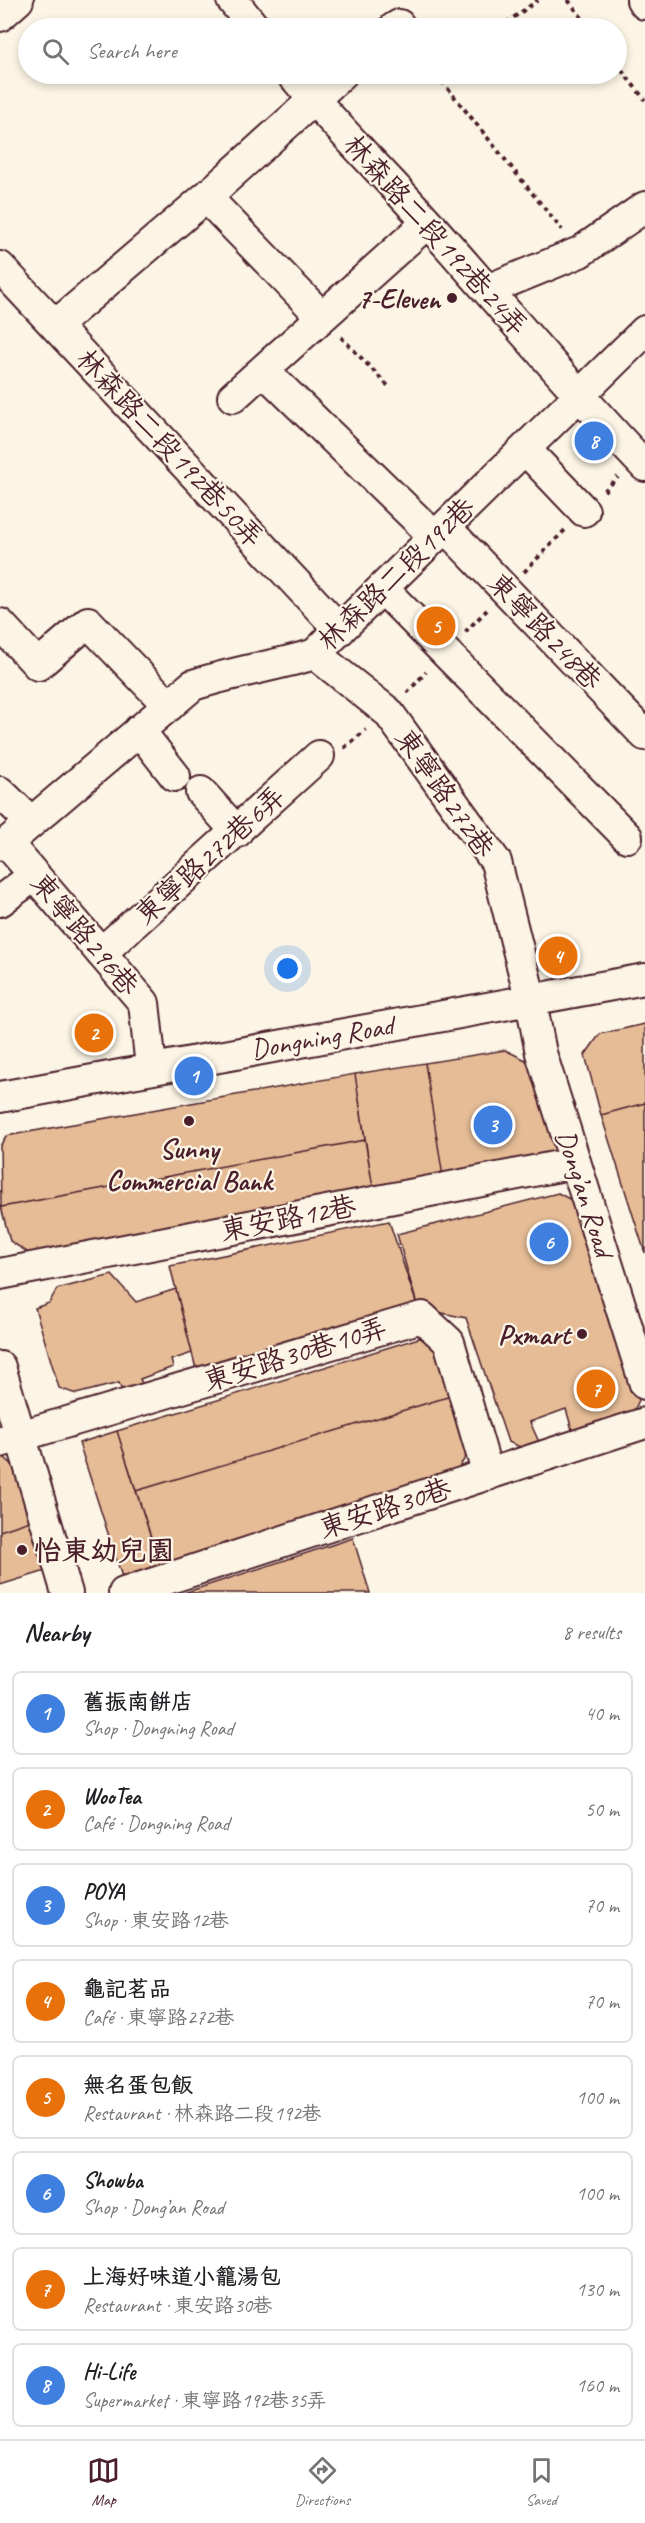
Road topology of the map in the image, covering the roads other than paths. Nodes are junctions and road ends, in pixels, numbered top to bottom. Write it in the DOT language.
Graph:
graph roads {
  1 [pos="18,0"];
  2 [pos="232,0"];
  3 [pos="642,0"];
  4 [pos="645,4"];
  5 [pos="0,16"];
  6 [pos="247,18"];
  7 [pos="300,84"];
  8 [pos="330,84"];
  9 [pos="313,99"];
  10 [pos="206,197"];
  11 [pos="645,207"];
  12 [pos="427,223"];
  13 [pos="0,267"];
  14 [pos="487,290"];
  15 [pos="322,317"];
  16 [pos="56,325"];
  17 [pos="645,332"];
  18 [pos="263,370"];
  19 [pos="579,396"];
  20 [pos="233,397"];
  21 [pos="525,449"];
  22 [pos="645,466"];
  23 [pos="584,511"];
  24 [pos="440,532"];
  25 [pos="382,588"];
  26 [pos="0,624"];
  27 [pos="340,630"];
  28 [pos="315,654"];
  29 [pos="169,706"];
  30 [pos="140,730"];
  31 [pos="645,735"];
  32 [pos="319,756"];
  33 [pos="175,776"];
  34 [pos="0,792"];
  35 [pos="201,792"];
  36 [pos="31,822"];
  37 [pos="237,831"];
  38 [pos="627,837"];
  39 [pos="4,844"];
  40 [pos="35,875"];
  41 [pos="0,901"];
  42 [pos="101,953"];
  43 [pos="645,979"];
  44 [pos="531,1000"];
  45 [pos="151,1067"];
  46 [pos="0,1097"];
  47 [pos="575,1163"];
  48 [pos="0,1274"];
  49 [pos="0,1367"];
  50 [pos="645,1384"];
  51 [pos="645,1423"];
  52 [pos="10,1439"];
  53 [pos="488,1475"];
  54 [pos="68,1593"];
  55 [pos="124,1593"];
  1 -- 5 [label="street"];
  2 -- 6 [label="street"];
  3 -- 4 [label="street"];
  7 -- 9 [label="street, 林森路二段192巷24弄"];
  8 -- 9 [label="street"];
  9 -- 10 [label="street"];
  9 -- 12 [label="street, 林森路二段192巷24弄"];
  10 -- 15 [label="street"];
  10 -- 16 [label="street"];
  11 -- 14 [label="street"];
  12 -- 14 [label="street, 林森路二段192巷24弄"];
  12 -- 15 [label="street"];
  13 -- 16 [label="street, 林森路二段192巷50弄"];
  14 -- 19 [label="street, 林森路二段192巷24弄"];
  15 -- 18 [label="street"];
  16 -- 27 [label="street, 林森路二段192巷50弄"];
  17 -- 19 [label="street, 林森路二段192巷"];
  18 -- 20 [label="street"];
  18 -- 24 [label="street, 東寧路248巷"];
  19 -- 21 [label="street, 林森路二段192巷"];
  19 -- 22 [label="street, 林森路二段192巷24弄"];
  21 -- 23 [label="street"];
  21 -- 24 [label="street, 林森路二段192巷"];
  24 -- 25 [label="street, 林森路二段192巷"];
  24 -- 31 [label="street, 東寧路248巷"];
  25 -- 27 [label="street, 林森路二段192巷"];
  25 -- 38 [label="street"];
  26 -- 29 [label="street"];
  27 -- 28 [label="street, 林森路二段192巷"];
  28 -- 29 [label="street, 林森路二段192巷"];
  28 -- 44 [label="street, 東寧路272巷"];
  29 -- 30 [label="street, 林森路二段192巷"];
  30 -- 33 [label="street"];
  30 -- 36 [label="street, 林森路二段192巷"];
  32 -- 37 [label="street, 東寧路272巷6弄"];
  34 -- 36 [label="street"];
  35 -- 37 [label="street"];
  36 -- 39 [label="street, 林森路二段192巷"];
  37 -- 42 [label="street, 東寧路272巷6弄"];
  39 -- 40 [label="street, 東寧路296巷"];
  40 -- 41 [label="street"];
  40 -- 42 [label="street, 東寧路296巷"];
  42 -- 45 [label="street, 東寧路296巷"];
  43 -- 44 [label="street, Dongning Road"];
  44 -- 45 [label="street, Dongning Road"];
  44 -- 47 [label="street, Dong’an Road"];
  45 -- 46 [label="street, Dongning Road"];
  47 -- 48 [label="street, 東安路12巷"];
  47 -- 50 [label="street, Dong’an Road"];
  49 -- 52 [label="street"];
  51 -- 53 [label="street, 東安路30巷"];
  52 -- 53 [label="street, 東安路30巷10弄"];
  52 -- 54 [label="street"];
  53 -- 55 [label="street, 東安路30巷"];
}
